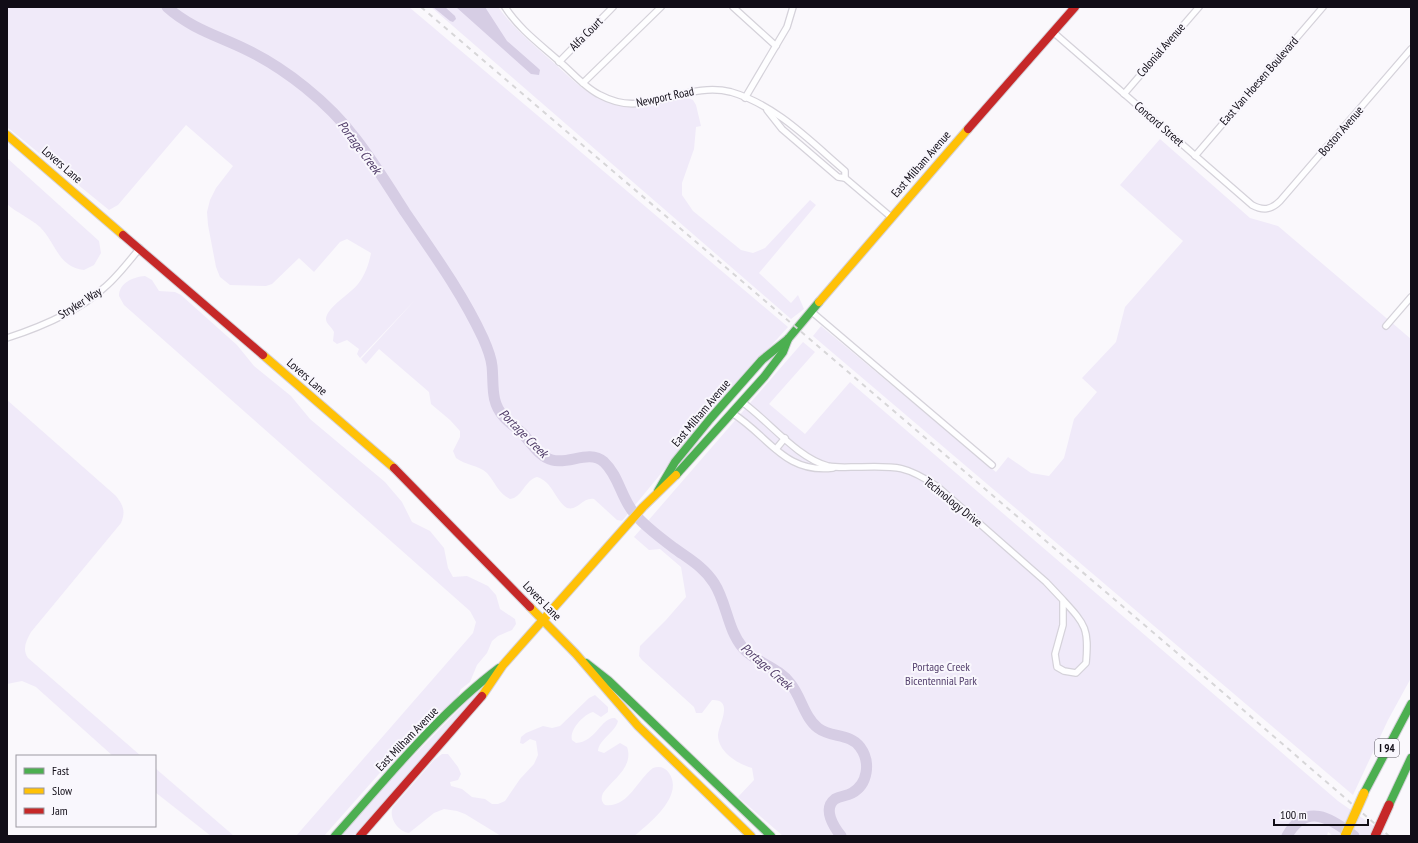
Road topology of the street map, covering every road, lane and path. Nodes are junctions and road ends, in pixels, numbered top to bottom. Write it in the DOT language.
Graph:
graph roads {
  1 [pos="505,7"];
  2 [pos="613,7"];
  3 [pos="661,7"];
  4 [pos="733,7"];
  5 [pos="793,7"];
  6 [pos="1075,7"];
  7 [pos="1199,7"];
  8 [pos="1323,7"];
  9 [pos="1053,32"];
  10 [pos="776,46"];
  11 [pos="1411,49"];
  12 [pos="559,62"];
  13 [pos="583,83"];
  14 [pos="1124,94"];
  15 [pos="745,98"];
  16 [pos="764,106"];
  17 [pos="7,135"];
  18 [pos="1195,156"];
  19 [pos="845,178"];
  20 [pos="1268,209"];
  21 [pos="891,217"];
  22 [pos="140,248"];
  23 [pos="1411,297"];
  24 [pos="812,312"];
  25 [pos="1386,326"];
  26 [pos="7,338"];
  27 [pos="788,340"];
  28 [pos="742,402"];
  29 [pos="732,413"];
  30 [pos="785,438"];
  31 [pos="776,449"];
  32 [pos="992,465"];
  33 [pos="848,467"];
  34 [pos="658,491"];
  35 [pos="1064,600"];
  36 [pos="544,620"];
  37 [pos="576,654"];
  38 [pos="503,665"];
  39 [pos="1411,704"];
  40 [pos="1411,758"];
  41 [pos="336,836"];
  42 [pos="360,836"];
  43 [pos="751,836"];
  44 [pos="771,836"];
  45 [pos="1345,836"];
  46 [pos="1375,836"];
  1 -- 12 [label="street, Newport Road"];
  2 -- 12 [label="street, Alfa Court"];
  3 -- 13 [label="street"];
  4 -- 10 [label="street"];
  5 -- 10 [label="street"];
  6 -- 9 [label="main road, East Milham Avenue"];
  7 -- 14 [label="street, Colonial Avenue"];
  8 -- 18 [label="street, East Van Hoesen Boulevard"];
  9 -- 14 [label="street, Concord Street"];
  9 -- 21 [label="main road, East Milham Avenue"];
  10 -- 15 [label="street"];
  11 -- 20 [label="street, Boston Avenue"];
  12 -- 13 [label="street, Newport Road"];
  13 -- 15 [label="street, Newport Road"];
  14 -- 18 [label="street, Concord Street"];
  15 -- 16 [label="street, Newport Road"];
  16 -- 19 [label="street, Newport Road"];
  16 -- 19 [label="street, Newport Road"];
  17 -- 22 [label="main road, Lovers Lane"];
  18 -- 20 [label="street, Concord Street"];
  19 -- 21 [label="street, Newport Road"];
  21 -- 24 [label="main road, East Milham Avenue"];
  22 -- 26 [label="street, Stryker Way"];
  22 -- 36 [label="main road, Lovers Lane"];
  23 -- 25 [label="street"];
  24 -- 27 [label="main road, East Milham Avenue"];
  24 -- 32 [label="street"];
  27 -- 28 [label="main road, East Milham Avenue"];
  27 -- 34 [label="main road, East Milham Avenue"];
  28 -- 29 [label="main road, East Milham Avenue"];
  28 -- 30 [label="street, Technology Drive"];
  29 -- 31 [label="street"];
  29 -- 34 [label="main road, East Milham Avenue"];
  30 -- 31 [label="street"];
  30 -- 33 [label="street, Technology Drive"];
  31 -- 33 [label="street"];
  33 -- 35 [label="street, Technology Drive"];
  34 -- 36 [label="main road, East Milham Avenue"];
  35 -- 35 [label="street, Technology Drive"];
  36 -- 37 [label="main road, Lovers Lane"];
  36 -- 38 [label="main road, East Milham Avenue"];
  37 -- 43 [label="main road, Lovers Lane"];
  37 -- 44 [label="main road, Lovers Lane"];
  38 -- 41 [label="main road, East Milham Avenue"];
  38 -- 42 [label="main road, East Milham Avenue"];
  39 -- 45 [label="main road, I 94, bridge"];
  40 -- 46 [label="main road, I 94, bridge"];
}
